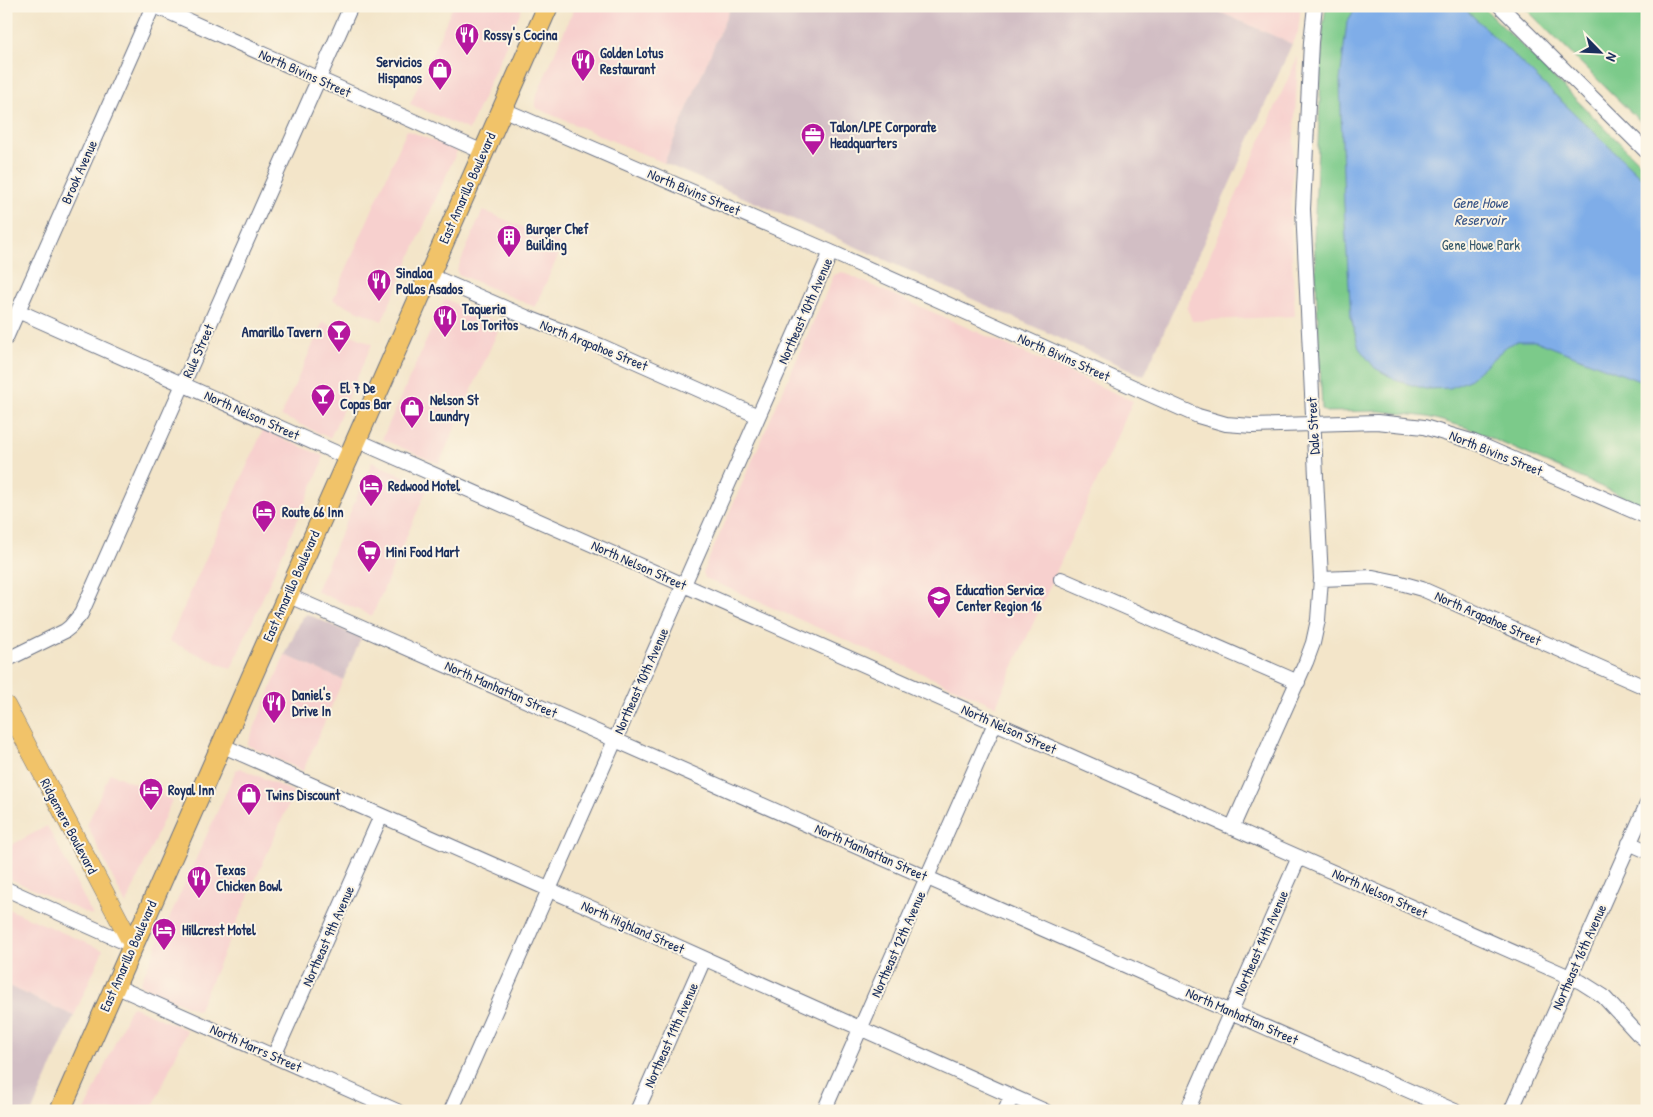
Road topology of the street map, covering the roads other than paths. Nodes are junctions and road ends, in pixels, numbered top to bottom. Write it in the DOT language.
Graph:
graph roads {
  1 [pos="154,6"];
  2 [pos="351,6"];
  3 [pos="548,6"];
  4 [pos="1315,6"];
  5 [pos="1500,6"];
  6 [pos="319,80"];
  7 [pos="502,109"];
  8 [pos="483,152"];
  9 [pos="1647,152"];
  10 [pos="831,252"];
  11 [pos="430,275"];
  12 [pos="18,311"];
  13 [pos="6,338"];
  14 [pos="183,384"];
  15 [pos="758,416"];
  16 [pos="1313,424"];
  17 [pos="352,449"];
  18 [pos="1647,517"];
  19 [pos="1061,579"];
  20 [pos="1321,579"];
  21 [pos="683,585"];
  22 [pos="287,594"];
  23 [pos="6,660"];
  24 [pos="1298,682"];
  25 [pos="1647,688"];
  26 [pos="6,705"];
  27 [pos="995,723"];
  28 [pos="615,739"];
  29 [pos="221,745"];
  30 [pos="1647,804"];
  31 [pos="381,816"];
  32 [pos="1232,828"];
  33 [pos="1629,843"];
  34 [pos="1647,851"];
  35 [pos="1299,857"];
  36 [pos="927,877"];
  37 [pos="6,889"];
  38 [pos="549,890"];
  39 [pos="133,946"];
  40 [pos="704,959"];
  41 [pos="1570,977"];
  42 [pos="115,986"];
  43 [pos="1231,1011"];
  44 [pos="861,1029"];
  45 [pos="1647,1042"];
  46 [pos="274,1056"];
  47 [pos="1012,1096"];
  48 [pos="60,1111"];
  49 [pos="397,1111"];
  50 [pos="451,1111"];
  51 [pos="637,1111"];
  52 [pos="824,1111"];
  53 [pos="1005,1111"];
  54 [pos="1045,1111"];
  55 [pos="1187,1111"];
  56 [pos="1455,1111"];
  57 [pos="1511,1111"];
  1 -- 6 [label="street, North Bivins Street"];
  1 -- 12 [label="street, Brook Avenue"];
  2 -- 6 [label="street, Rule Street"];
  3 -- 7 [label="highway, East Amarillo Boulevard"];
  4 -- 16 [label="street, Dale Street"];
  5 -- 9 [label="street"];
  6 -- 8 [label="street, North Bivins Street"];
  6 -- 14 [label="street, Rule Street"];
  7 -- 8 [label="highway, East Amarillo Boulevard"];
  7 -- 10 [label="street, North Bivins Street"];
  8 -- 11 [label="highway, East Amarillo Boulevard"];
  10 -- 15 [label="street, Northeast 10th Avenue"];
  10 -- 16 [label="street, North Bivins Street"];
  11 -- 15 [label="street, North Arapahoe Street"];
  11 -- 17 [label="highway, East Amarillo Boulevard"];
  12 -- 13 [label="street, Brook Avenue"];
  12 -- 14 [label="street, North Nelson Street"];
  14 -- 17 [label="street, North Nelson Street"];
  14 -- 23 [label="street, Rule Street"];
  15 -- 21 [label="street, Northeast 10th Avenue"];
  16 -- 18 [label="street, North Bivins Street"];
  16 -- 20 [label="street, Dale Street"];
  17 -- 21 [label="street, North Nelson Street"];
  17 -- 22 [label="highway, East Amarillo Boulevard"];
  19 -- 24 [label="street"];
  20 -- 24 [label="street, Dale Street"];
  20 -- 25 [label="street, North Arapahoe Street"];
  21 -- 27 [label="street, North Nelson Street"];
  21 -- 28 [label="street, Northeast 10th Avenue"];
  22 -- 28 [label="street, North Manhattan Street"];
  22 -- 29 [label="highway, East Amarillo Boulevard"];
  24 -- 32 [label="street, Dale Street"];
  26 -- 39 [label="main road, Ridgemere Boulevard"];
  27 -- 32 [label="street, North Nelson Street"];
  27 -- 36 [label="street, Northeast 12th Avenue"];
  28 -- 36 [label="street, North Manhattan Street"];
  28 -- 38 [label="street, Northeast 10th Avenue"];
  29 -- 31 [label="street, North Highland Street"];
  29 -- 39 [label="highway, East Amarillo Boulevard"];
  30 -- 33 [label="street, Northeast 16th Avenue"];
  31 -- 38 [label="street, North Highland Street"];
  31 -- 46 [label="street, Northeast 9th Avenue"];
  32 -- 35 [label="street, North Nelson Street"];
  33 -- 34 [label="street"];
  33 -- 41 [label="street, Northeast 16th Avenue"];
  35 -- 41 [label="street, North Nelson Street"];
  35 -- 43 [label="street, Northeast 14th Avenue"];
  36 -- 43 [label="street, North Manhattan Street"];
  36 -- 44 [label="street, Northeast 12th Avenue"];
  37 -- 39 [label="street"];
  38 -- 40 [label="street, North Highland Street"];
  38 -- 50 [label="street, Northeast 10th Avenue"];
  39 -- 42 [label="highway, East Amarillo Boulevard"];
  40 -- 44 [label="street, North Highland Street"];
  40 -- 51 [label="street, Northeast 11th Avenue"];
  41 -- 45 [label="street, North Nelson Street"];
  41 -- 57 [label="street, Northeast 16th Avenue"];
  42 -- 46 [label="street, North Marrs Street"];
  42 -- 48 [label="highway, East Amarillo Boulevard"];
  43 -- 55 [label="street, Northeast 14th Avenue"];
  43 -- 56 [label="street, North Manhattan Street"];
  44 -- 47 [label="street, North Highland Street"];
  44 -- 52 [label="street, Northeast 12th Avenue"];
  46 -- 49 [label="street, North Marrs Street"];
  47 -- 53 [label="street"];
  47 -- 54 [label="street, North Highland Street"];
}
